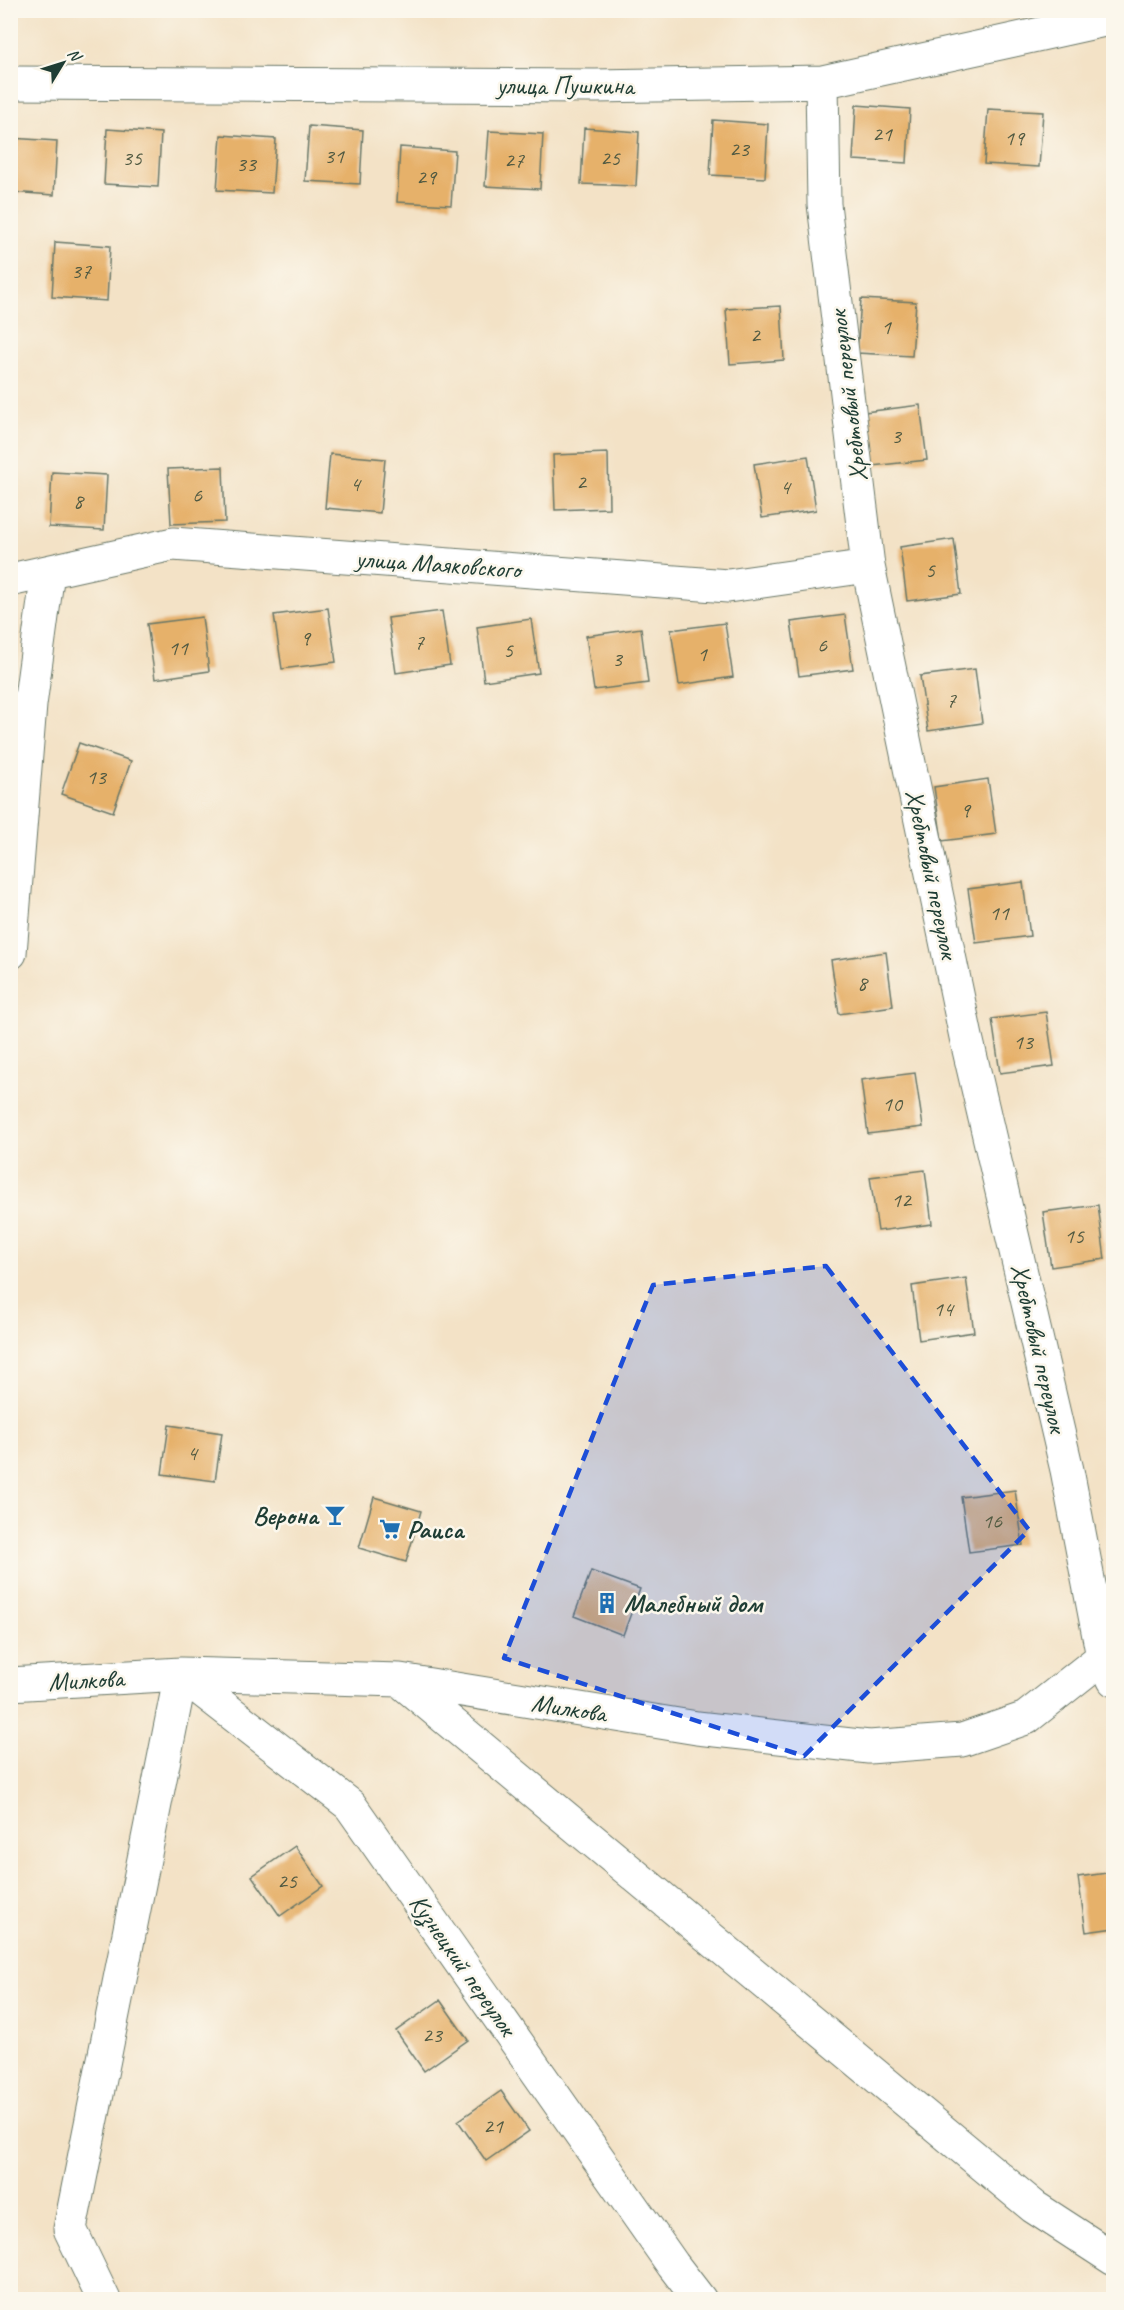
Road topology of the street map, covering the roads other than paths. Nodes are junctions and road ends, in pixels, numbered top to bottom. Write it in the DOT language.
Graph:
graph roads {
  1 [pos="1113,18"];
  2 [pos="822,82"];
  3 [pos="10,83"];
  4 [pos="868,566"];
  5 [pos="48,572"];
  6 [pos="10,580"];
  7 [pos="10,953"];
  8 [pos="1108,1668"];
  9 [pos="181,1674"];
  10 [pos="400,1680"];
  11 [pos="10,1684"];
  12 [pos="1113,2259"];
  13 [pos="104,2300"];
  14 [pos="700,2300"];
  1 -- 2 [label="lane, улица Пушкина"];
  2 -- 3 [label="lane, улица Пушкина"];
  2 -- 4 [label="lane, Хребтовый переулок"];
  4 -- 5 [label="lane, улица Маяковского"];
  4 -- 8 [label="lane, Хребтовый переулок"];
  5 -- 6 [label="lane, улица Маяковского"];
  5 -- 7 [label="lane"];
  8 -- 10 [label="lane, Милкова"];
  9 -- 10 [label="lane, Милкова"];
  9 -- 11 [label="lane, Милкова"];
  9 -- 13 [label="lane"];
  9 -- 14 [label="lane, Кузнецкий переулок"];
  10 -- 12 [label="lane"];
}
